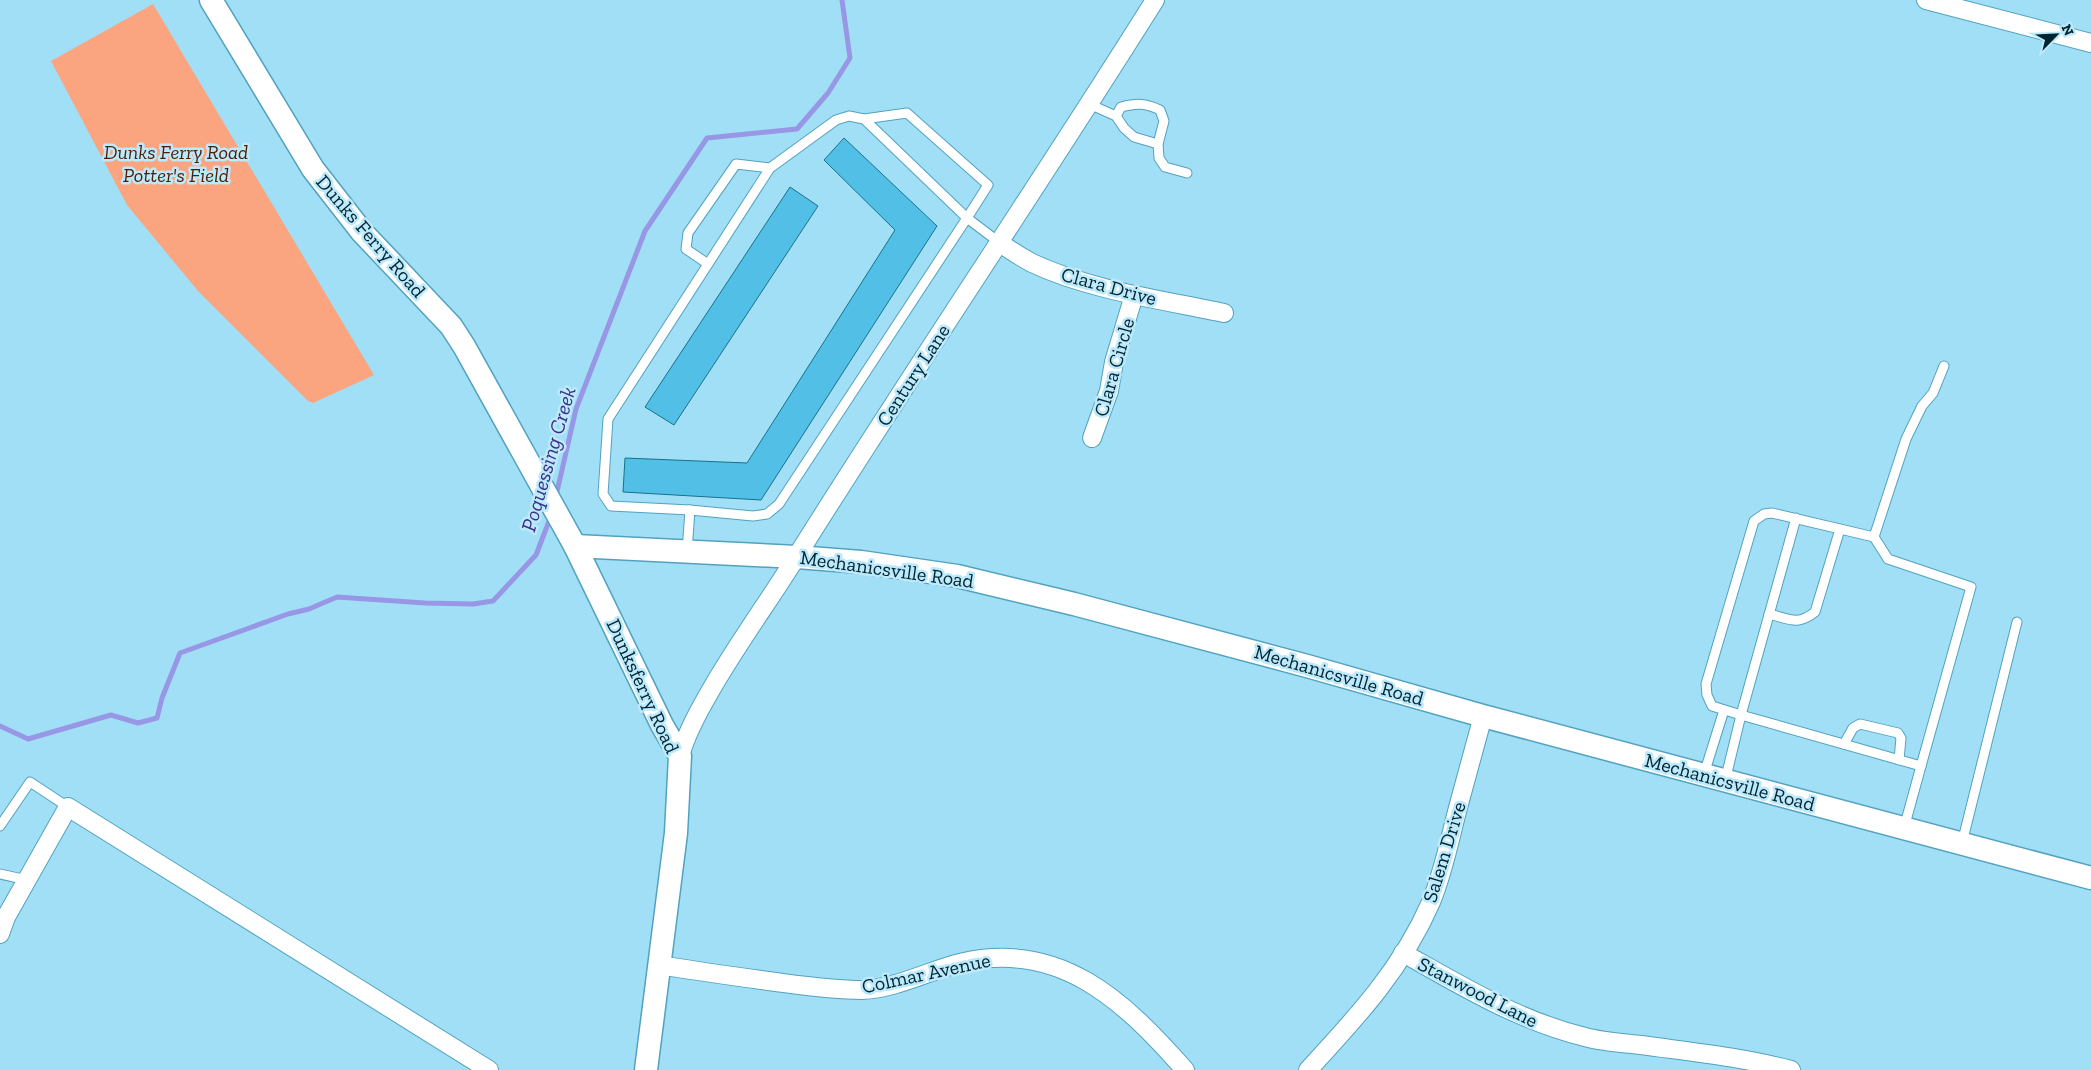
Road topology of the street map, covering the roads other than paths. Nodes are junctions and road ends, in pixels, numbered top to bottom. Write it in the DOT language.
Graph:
graph roads {
  1 [pos="211,0"];
  2 [pos="1156,0"];
  3 [pos="1926,0"];
  4 [pos="2091,43"];
  5 [pos="1089,104"];
  6 [pos="1116,116"];
  7 [pos="864,119"];
  8 [pos="1158,144"];
  9 [pos="770,168"];
  10 [pos="1186,174"];
  11 [pos="967,218"];
  12 [pos="1000,243"];
  13 [pos="708,264"];
  14 [pos="1134,295"];
  15 [pos="1224,313"];
  16 [pos="1944,366"];
  17 [pos="1092,438"];
  18 [pos="533,469"];
  19 [pos="690,510"];
  20 [pos="1796,518"];
  21 [pos="1840,529"];
  22 [pos="569,536"];
  23 [pos="1874,537"];
  24 [pos="687,551"];
  25 [pos="797,557"];
  26 [pos="1769,614"];
  27 [pos="2017,622"];
  28 [pos="1724,710"];
  29 [pos="1741,715"];
  30 [pos="1483,716"];
  31 [pos="1844,744"];
  32 [pos="680,756"];
  33 [pos="1899,760"];
  34 [pos="1921,766"];
  35 [pos="1715,778"];
  36 [pos="68,807"];
  37 [pos="0,826"];
  38 [pos="1904,828"];
  39 [pos="1962,844"];
  40 [pos="0,874"];
  41 [pos="2091,878"];
  42 [pos="27,880"];
  43 [pos="3,916"];
  44 [pos="0,934"];
  45 [pos="1403,953"];
  46 [pos="659,966"];
  47 [pos="489,1070"];
  48 [pos="646,1070"];
  49 [pos="1185,1070"];
  50 [pos="1308,1070"];
  51 [pos="1791,1070"];
  1 -- 18 [label="street, Dunks Ferry Road"];
  2 -- 5 [label="street, Century Lane"];
  3 -- 4 [label="street"];
  5 -- 6 [label="lane"];
  5 -- 12 [label="street, Century Lane"];
  6 -- 8 [label="lane"];
  6 -- 8 [label="lane"];
  7 -- 9 [label="lane"];
  7 -- 11 [label="lane"];
  7 -- 11 [label="lane"];
  8 -- 10 [label="lane"];
  9 -- 13 [label="lane"];
  9 -- 13 [label="lane"];
  11 -- 12 [label="lane"];
  11 -- 19 [label="lane"];
  12 -- 14 [label="street, Clara Drive"];
  12 -- 25 [label="street, Century Lane"];
  13 -- 19 [label="lane"];
  14 -- 15 [label="street, Clara Drive"];
  14 -- 17 [label="street, Clara Circle"];
  16 -- 23 [label="lane"];
  18 -- 22 [label="street, Dunksferry Road"];
  19 -- 24 [label="lane"];
  20 -- 21 [label="lane"];
  20 -- 26 [label="lane"];
  20 -- 28 [label="lane"];
  21 -- 23 [label="lane"];
  21 -- 26 [label="lane"];
  22 -- 24 [label="street, Mechanicsville Road"];
  22 -- 32 [label="street, Dunksferry Road"];
  23 -- 34 [label="lane"];
  24 -- 25 [label="street, Mechanicsville Road"];
  25 -- 30 [label="street, Mechanicsville Road"];
  25 -- 32 [label="street, Century Lane"];
  26 -- 29 [label="lane"];
  27 -- 39 [label="lane"];
  28 -- 29 [label="lane"];
  28 -- 35 [label="lane"];
  29 -- 31 [label="lane"];
  29 -- 35 [label="lane"];
  30 -- 35 [label="street, Mechanicsville Road"];
  30 -- 45 [label="street, Salem Drive"];
  31 -- 33 [label="lane"];
  31 -- 33 [label="lane"];
  32 -- 46 [label="street, Dunksferry Road"];
  33 -- 34 [label="lane"];
  34 -- 38 [label="lane"];
  35 -- 38 [label="street, Mechanicsville Road"];
  36 -- 37 [label="lane"];
  36 -- 42 [label="street"];
  36 -- 47 [label="street"];
  38 -- 39 [label="street, Mechanicsville Road"];
  39 -- 41 [label="street, Mechanicsville Road"];
  40 -- 42 [label="lane"];
  42 -- 43 [label="street"];
  43 -- 44 [label="street"];
  45 -- 50 [label="street, Salem Drive"];
  45 -- 51 [label="street, Stanwood Lane"];
  46 -- 48 [label="street, Dunksferry Road"];
  46 -- 49 [label="street, Colmar Avenue"];
}
